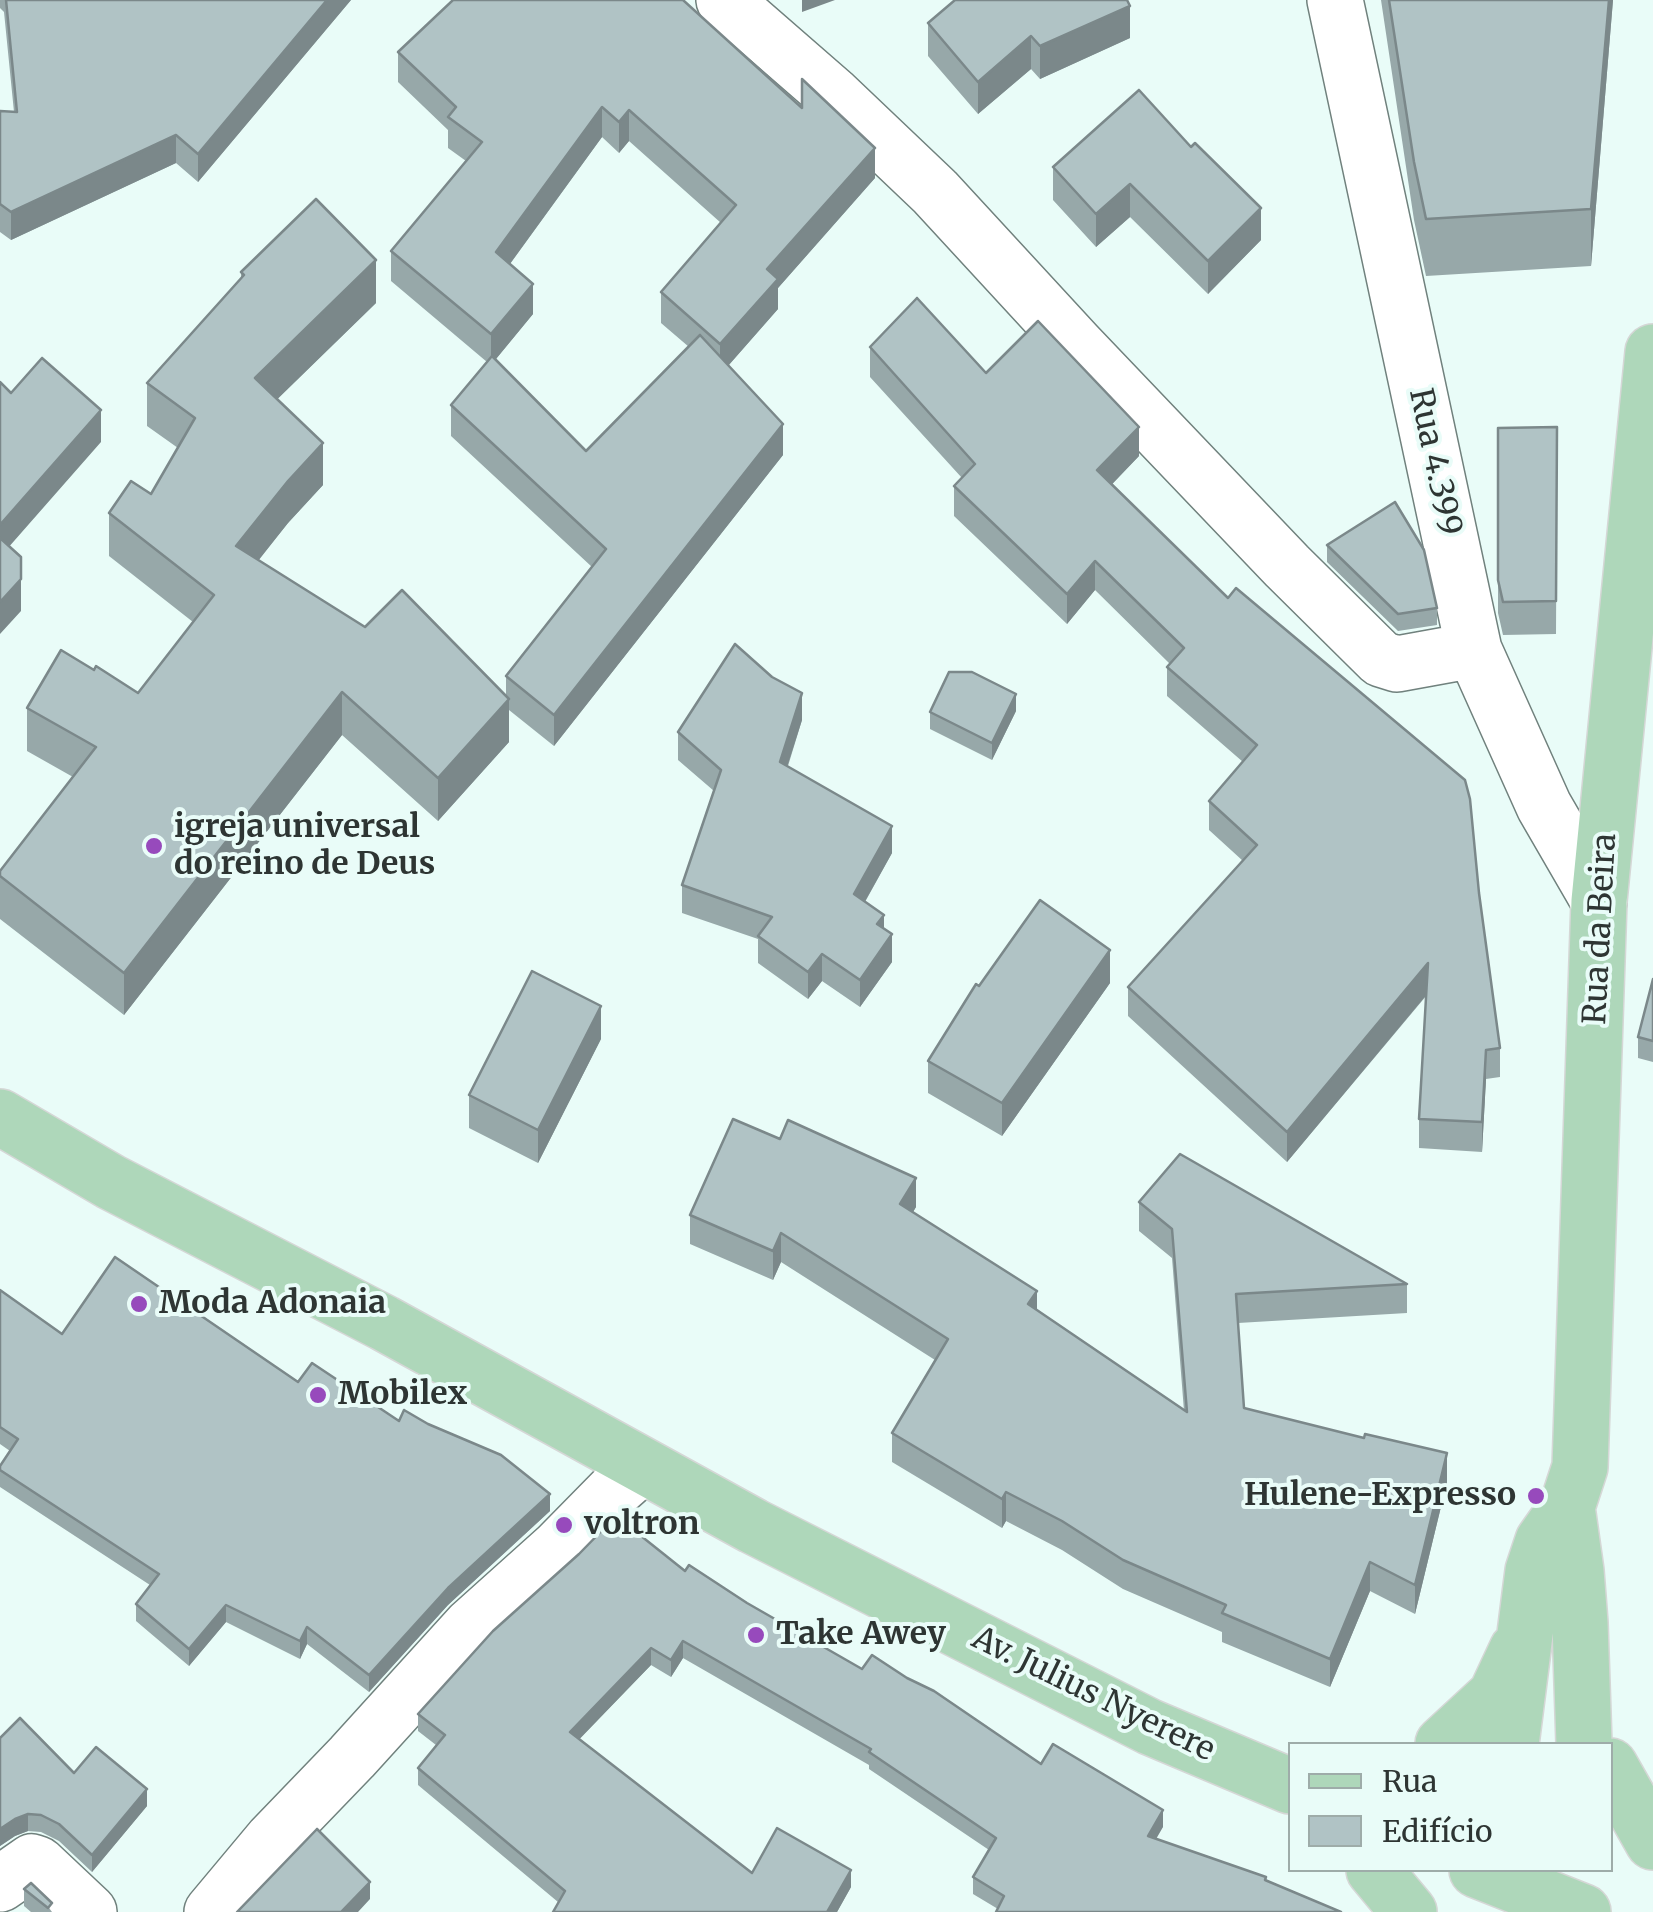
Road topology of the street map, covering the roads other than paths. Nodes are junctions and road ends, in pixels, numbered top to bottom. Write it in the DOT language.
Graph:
graph roads {
  1 [pos="724,0"];
  2 [pos="1336,0"];
  3 [pos="1653,352"];
  4 [pos="1474,650"];
  5 [pos="1600,901"];
  6 [pos="0,1117"];
  7 [pos="642,1466"];
  8 [pos="1573,1487"];
  9 [pos="1524,1636"];
  10 [pos="1589,1736"];
  11 [pos="1445,1742"];
  12 [pos="1511,1742"];
  13 [pos="1613,1771"];
  14 [pos="1288,1785"];
  15 [pos="1653,1842"];
  16 [pos="1376,1872"];
  17 [pos="1583,1872"];
  18 [pos="1492,1882"];
  19 [pos="0,1884"];
  20 [pos="89,1912"];
  21 [pos="212,1912"];
  22 [pos="1409,1912"];
  23 [pos="1583,1912"];
  1 -- 4 [label="street"];
  2 -- 4 [label="street, Rua 4.399"];
  3 -- 5 [label="main road, Rua da Beira"];
  4 -- 5 [label="street, Rua 4.399"];
  5 -- 8 [label="main road, Rua da Beira"];
  6 -- 7 [label="main road, Av. Julius Nyerere"];
  7 -- 14 [label="main road, Av. Julius Nyerere"];
  7 -- 21 [label="street"];
  8 -- 9 [label="main road, Rua da Beira"];
  8 -- 10 [label="main road, Rua da Beira"];
  9 -- 11 [label="main road"];
  9 -- 12 [label="main road, Rua da Beira"];
  13 -- 15 [label="main road"];
  16 -- 22 [label="main road"];
  17 -- 23 [label="main road"];
  18 -- 23 [label="main road"];
  19 -- 20 [label="street"];
}
